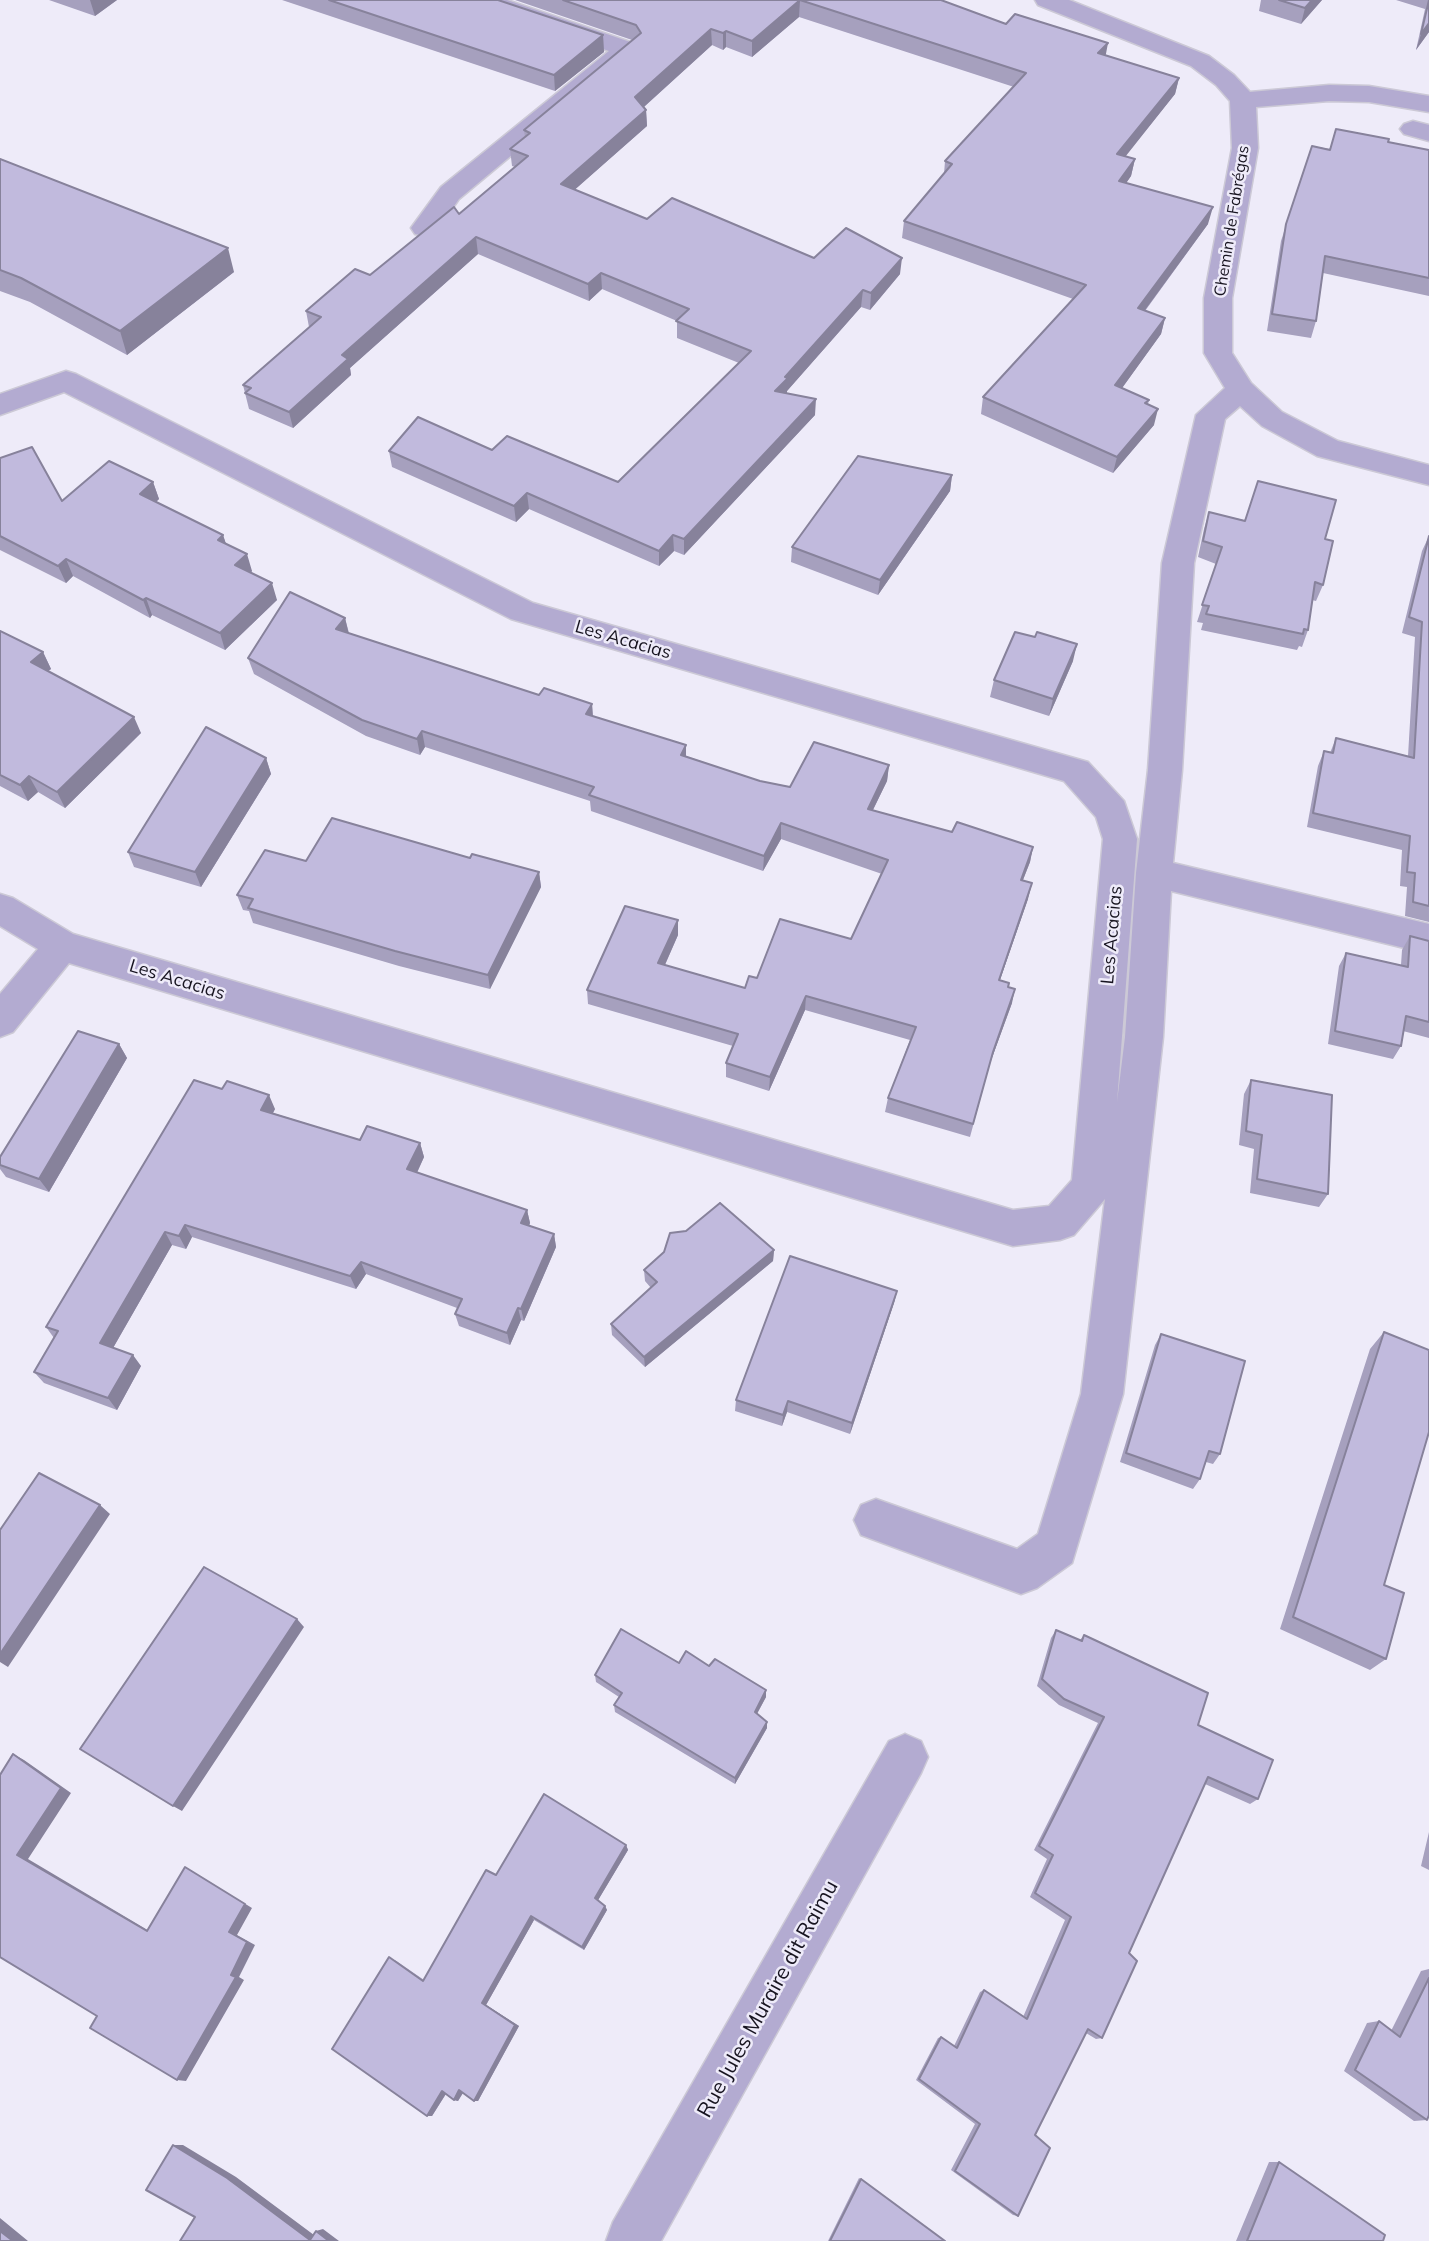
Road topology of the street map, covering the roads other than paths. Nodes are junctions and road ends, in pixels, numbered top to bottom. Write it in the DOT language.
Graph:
graph roads {
  1 [pos="483,0"];
  2 [pos="1047,0"];
  3 [pos="1243,100"];
  4 [pos="1429,104"];
  5 [pos="425,228"];
  6 [pos="1241,390"];
  7 [pos="0,405"];
  8 [pos="1429,475"];
  9 [pos="1154,873"];
  10 [pos="0,908"];
  11 [pos="1429,939"];
  12 [pos="62,946"];
  13 [pos="0,1021"];
  14 [pos="876,1520"];
  15 [pos="905,1757"];
  16 [pos="632,2241"];
  1 -- 5 [label="street"];
  2 -- 3 [label="street"];
  3 -- 4 [label="street"];
  3 -- 6 [label="street, Chemin de Fabrégas"];
  6 -- 8 [label="street, Chemin de Fabrégas"];
  6 -- 9 [label="street"];
  7 -- 12 [label="street, Les Acacias"];
  9 -- 11 [label="street"];
  9 -- 14 [label="street"];
  10 -- 12 [label="street, Les Acacias"];
  12 -- 13 [label="street"];
  15 -- 16 [label="street, Rue Jules Muraire dit Raimu"];
}
